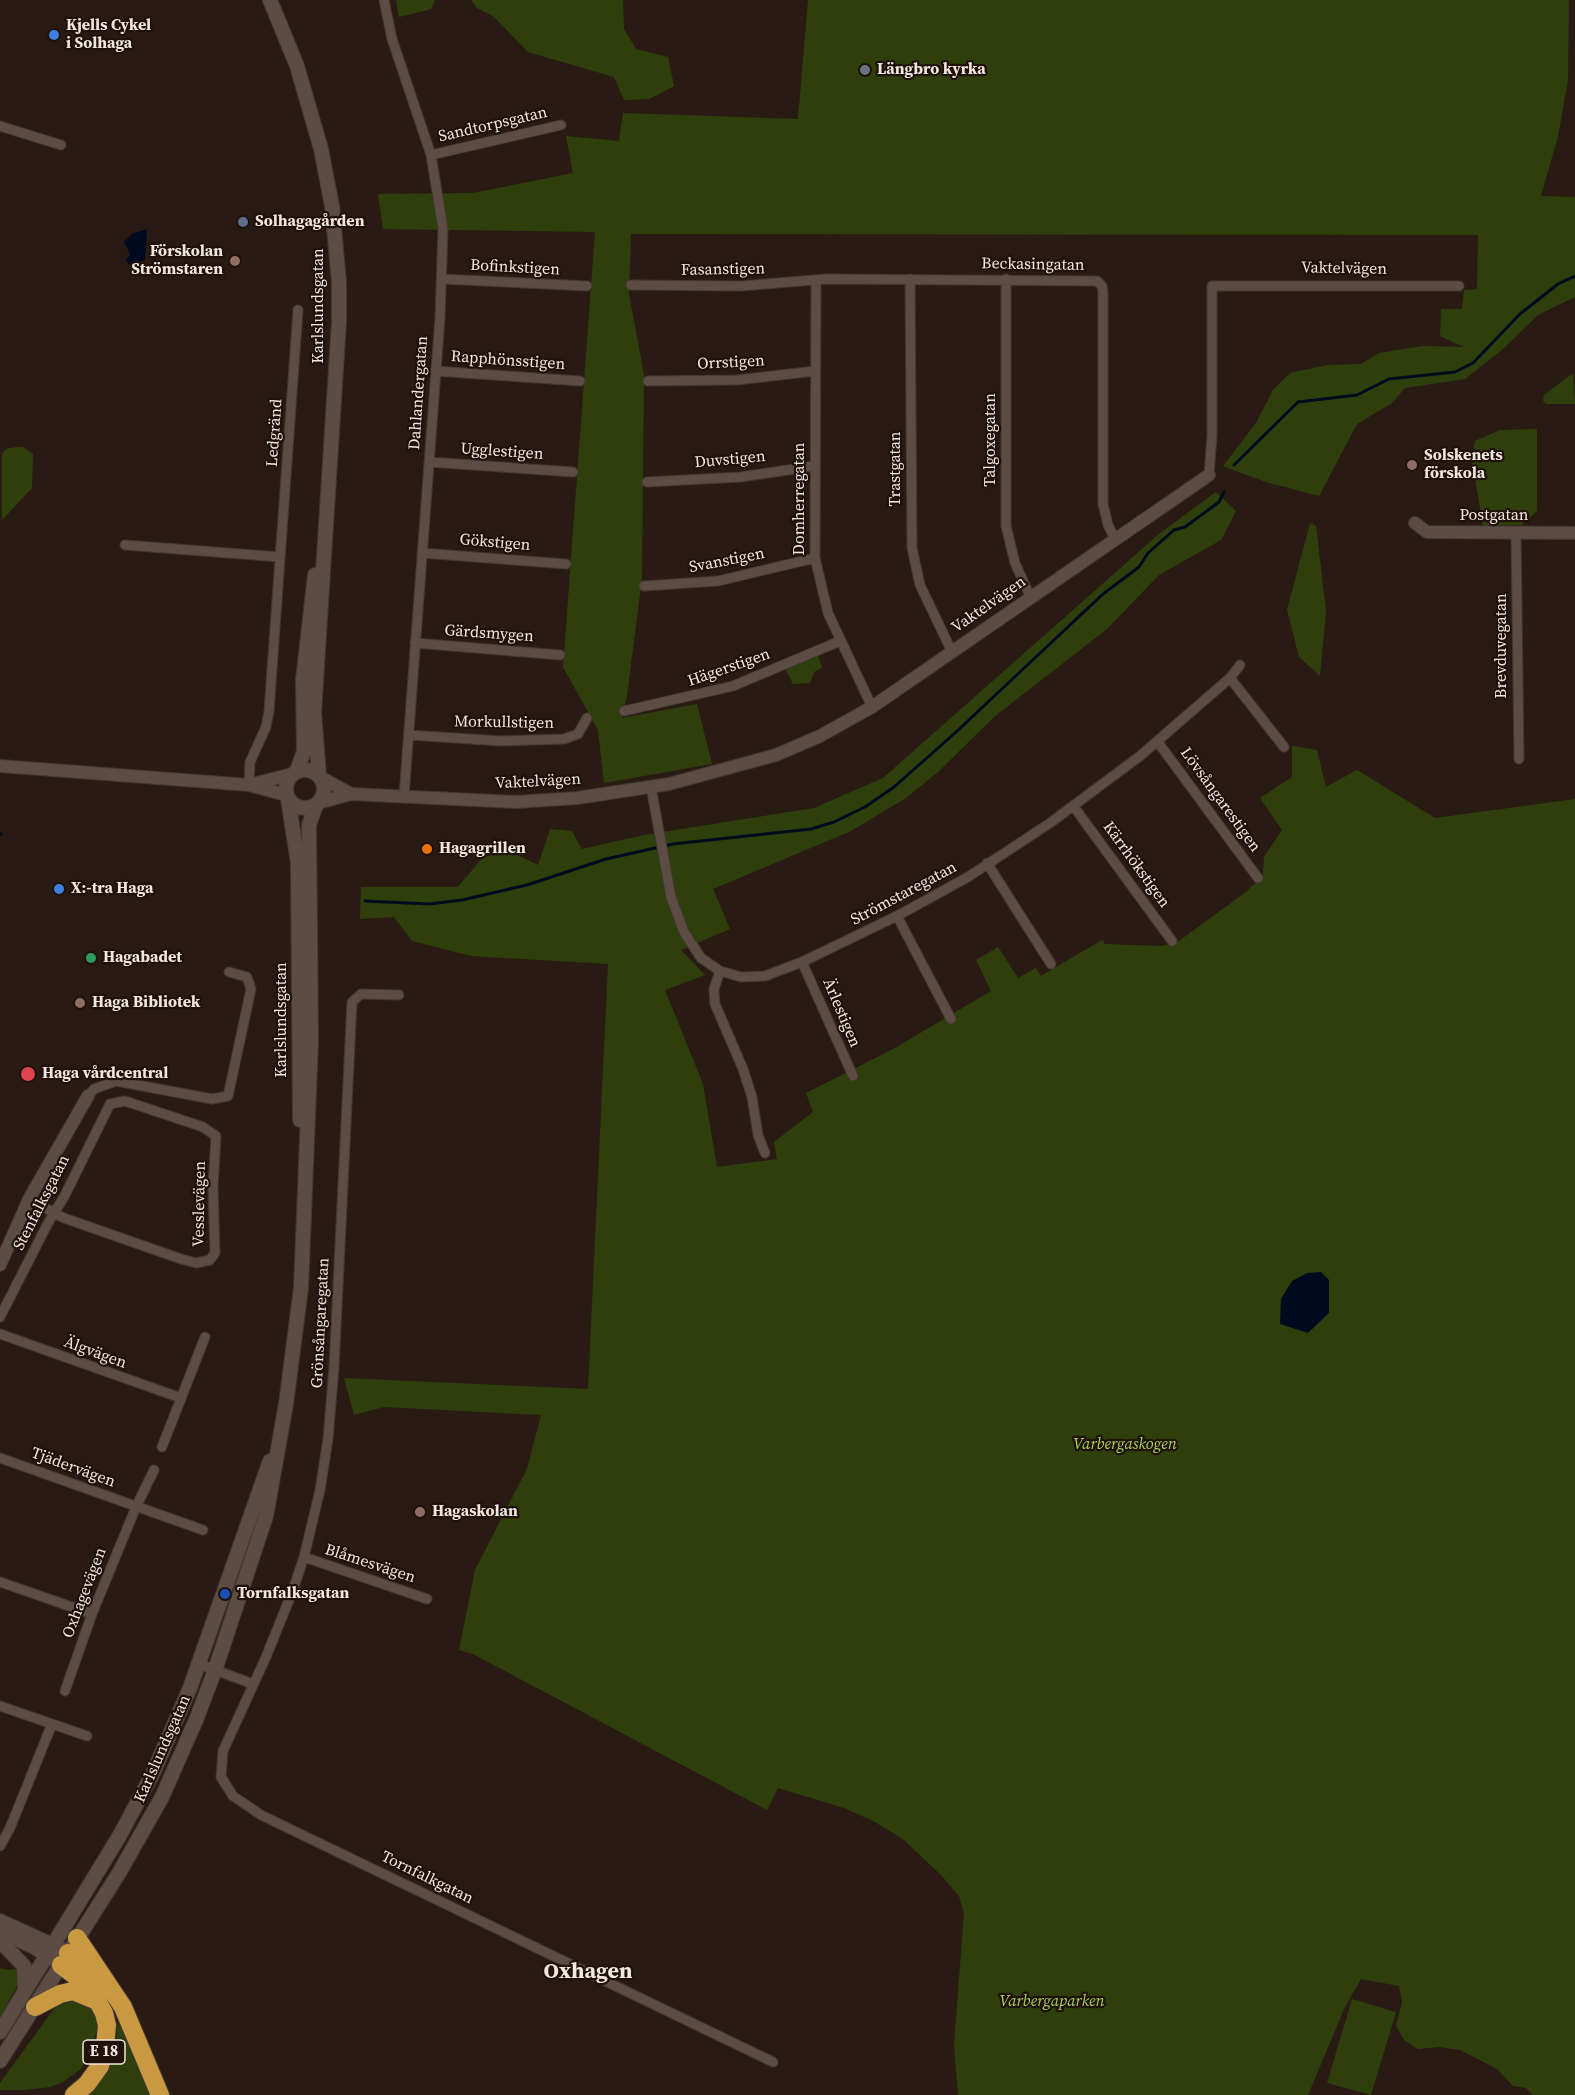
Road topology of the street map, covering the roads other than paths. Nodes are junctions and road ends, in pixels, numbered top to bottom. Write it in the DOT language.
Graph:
graph roads {
  1 [pos="384,0"];
  2 [pos="271,3"];
  3 [pos="561,125"];
  4 [pos="0,126"];
  5 [pos="61,145"];
  6 [pos="431,155"];
  7 [pos="442,279"];
  8 [pos="910,279"];
  9 [pos="1006,279"];
  10 [pos="816,280"];
  11 [pos="631,285"];
  12 [pos="587,286"];
  13 [pos="1459,286"];
  14 [pos="298,310"];
  15 [pos="435,371"];
  16 [pos="815,371"];
  17 [pos="580,381"];
  18 [pos="648,381"];
  19 [pos="429,462"];
  20 [pos="814,466"];
  21 [pos="573,472"];
  22 [pos="1209,475"];
  23 [pos="647,482"];
  24 [pos="326,514"];
  25 [pos="1415,523"];
  26 [pos="1516,533"];
  27 [pos="1575,533"];
  28 [pos="1115,538"];
  29 [pos="125,545"];
  30 [pos="422,553"];
  31 [pos="280,557"];
  32 [pos="815,558"];
  33 [pos="566,564"];
  34 [pos="644,586"];
  35 [pos="1030,596"];
  36 [pos="840,641"];
  37 [pos="415,643"];
  38 [pos="952,652"];
  39 [pos="560,655"];
  40 [pos="1240,665"];
  41 [pos="1230,678"];
  42 [pos="872,706"];
  43 [pos="624,711"];
  44 [pos="588,718"];
  45 [pos="409,735"];
  46 [pos="1156,741"];
  47 [pos="1284,747"];
  48 [pos="1519,759"];
  49 [pos="0,766"];
  50 [pos="295,773"];
  51 [pos="319,776"];
  52 [pos="249,785"];
  53 [pos="651,787"];
  54 [pos="351,794"];
  55 [pos="404,796"];
  56 [pos="287,797"];
  57 [pos="317,804"];
  58 [pos="1074,807"];
  59 [pos="987,863"];
  60 [pos="1258,878"];
  61 [pos="897,916"];
  62 [pos="1172,941"];
  63 [pos="802,962"];
  64 [pos="1051,964"];
  65 [pos="720,971"];
  66 [pos="229,972"];
  67 [pos="399,995"];
  68 [pos="951,1019"];
  69 [pos="853,1076"];
  70 [pos="88,1096"];
  71 [pos="111,1103"];
  72 [pos="765,1153"];
  73 [pos="29,1198"];
  74 [pos="54,1213"];
  75 [pos="302,1241"];
  76 [pos="0,1265"];
  77 [pos="0,1317"];
  78 [pos="0,1334"];
  79 [pos="205,1337"];
  80 [pos="181,1398"];
  81 [pos="284,1419"];
  82 [pos="162,1447"];
  83 [pos="0,1458"];
  84 [pos="154,1470"];
  85 [pos="136,1507"];
  86 [pos="203,1530"];
  87 [pos="304,1557"];
  88 [pos="0,1582"];
  89 [pos="427,1599"];
  90 [pos="92,1614"];
  91 [pos="199,1664"];
  92 [pos="215,1670"];
  93 [pos="253,1684"];
  94 [pos="65,1691"];
  95 [pos="0,1706"];
  96 [pos="52,1724"];
  97 [pos="87,1736"];
  98 [pos="1,1842"];
  99 [pos="0,1921"];
  100 [pos="0,1931"];
  101 [pos="0,1941"];
  102 [pos="62,1951"];
  103 [pos="30,2000"];
  104 [pos="97,2001"];
  105 [pos="0,2032"];
  106 [pos="0,2061"];
  107 [pos="773,2062"];
  108 [pos="74,2095"];
  109 [pos="159,2095"];
  1 -- 6 [label="street, Dahlandergatan"];
  2 -- 24 [label="main road, Karlslundsgatan"];
  3 -- 6 [label="street, Sandtorpsgatan"];
  4 -- 5 [label="street"];
  6 -- 7 [label="street, Dahlandergatan"];
  7 -- 12 [label="street, Bofinkstigen"];
  7 -- 15 [label="street, Dahlandergatan"];
  8 -- 9 [label="street, Beckasingatan"];
  8 -- 10 [label="street, Beckasingatan"];
  8 -- 38 [label="street, Trastgatan"];
  9 -- 28 [label="street, Beckasingatan"];
  9 -- 35 [label="street, Talgoxegatan"];
  10 -- 11 [label="street, Fasanstigen"];
  10 -- 16 [label="street, Domherregatan"];
  13 -- 22 [label="street, Vaktelvägen"];
  14 -- 31 [label="street, Ledgränd"];
  15 -- 17 [label="street, Rapphönsstigen"];
  15 -- 19 [label="street, Dahlandergatan"];
  16 -- 18 [label="street, Orrstigen"];
  16 -- 20 [label="street, Domherregatan"];
  19 -- 21 [label="street, Ugglestigen"];
  19 -- 30 [label="street, Dahlandergatan"];
  20 -- 23 [label="street, Duvstigen"];
  20 -- 32 [label="street, Domherregatan"];
  22 -- 28 [label="street, Vaktelvägen"];
  24 -- 50 [label="main road, Karlslundsgatan"];
  24 -- 51 [label="main road, Karlslundsgatan"];
  25 -- 26 [label="street, Postgatan"];
  26 -- 27 [label="street, Postgatan"];
  26 -- 48 [label="street, Brevduvegatan"];
  28 -- 35 [label="street, Vaktelvägen"];
  29 -- 31 [label="street"];
  30 -- 33 [label="street, Gökstigen"];
  30 -- 37 [label="street, Dahlandergatan"];
  31 -- 52 [label="street, Ledgränd"];
  32 -- 34 [label="street, Svanstigen"];
  32 -- 36 [label="street, Domherregatan"];
  35 -- 38 [label="street, Vaktelvägen"];
  36 -- 42 [label="street, Domherregatan"];
  36 -- 43 [label="street, Hägerstigen"];
  37 -- 39 [label="street, Gärdsmygen"];
  37 -- 45 [label="street, Dahlandergatan"];
  38 -- 42 [label="street, Vaktelvägen"];
  40 -- 41 [label="street, Strömstaregatan"];
  41 -- 46 [label="street, Strömstaregatan"];
  41 -- 47 [label="street"];
  42 -- 53 [label="street, Vaktelvägen"];
  44 -- 45 [label="street, Morkullstigen"];
  45 -- 55 [label="street, Dahlandergatan"];
  46 -- 58 [label="street, Strömstaregatan"];
  46 -- 60 [label="street, Lövsångarestigen"];
  49 -- 52 [label="street"];
  50 -- 51 [label="main road"];
  50 -- 52 [label="street"];
  50 -- 56 [label="main road"];
  51 -- 54 [label="street, Vaktelvägen"];
  51 -- 57 [label="main road"];
  52 -- 56 [label="street"];
  53 -- 55 [label="street, Vaktelvägen"];
  53 -- 65 [label="street, Strömstaregatan"];
  54 -- 55 [label="street, Vaktelvägen"];
  54 -- 57 [label="street, Vaktelvägen"];
  56 -- 57 [label="main road"];
  56 -- 75 [label="main road, Karlslundsgatan"];
  57 -- 75 [label="main road, Karlslundsgatan"];
  58 -- 59 [label="street, Strömstaregatan"];
  58 -- 62 [label="street, Kärrhökstigen"];
  59 -- 61 [label="street, Strömstaregatan"];
  59 -- 64 [label="street"];
  61 -- 63 [label="street, Strömstaregatan"];
  61 -- 68 [label="street"];
  63 -- 65 [label="street, Strömstaregatan"];
  63 -- 69 [label="street, Ärlestigen"];
  65 -- 72 [label="street"];
  66 -- 70 [label="street"];
  67 -- 87 [label="street, Grönsångaregatan"];
  70 -- 73 [label="street"];
  71 -- 74 [label="street, Stenfalksgatan"];
  71 -- 74 [label="street, Vesslevägen"];
  73 -- 74 [label="street, Vesslevägen"];
  73 -- 76 [label="street"];
  74 -- 77 [label="street, Stenfalksgatan"];
  75 -- 81 [label="main road, Karlslundsgatan"];
  78 -- 80 [label="street, Älgvägen"];
  79 -- 80 [label="street"];
  80 -- 82 [label="street"];
  81 -- 91 [label="main road, Karlslundsgatan"];
  81 -- 92 [label="main road, Karlslundsgatan"];
  83 -- 85 [label="street, Tjädervägen"];
  84 -- 85 [label="street, Oxhagevägen"];
  85 -- 86 [label="street"];
  85 -- 90 [label="street, Oxhagevägen"];
  87 -- 89 [label="street, Blåmesvägen"];
  87 -- 93 [label="street, Grönsångaregatan"];
  88 -- 90 [label="street"];
  90 -- 94 [label="street, Oxhagevägen"];
  91 -- 92 [label="street"];
  91 -- 102 [label="main road, Karlslundsgatan"];
  92 -- 93 [label="street"];
  92 -- 102 [label="main road, Karlslundsgatan"];
  93 -- 107 [label="street, Tornfalkgatan"];
  95 -- 96 [label="street"];
  96 -- 97 [label="street"];
  96 -- 98 [label="street"];
  99 -- 102 [label="main road"];
  100 -- 102 [label="main road"];
  101 -- 103 [label="main road"];
  102 -- 103 [label="main road, Karlslundsgatan"];
  102 -- 104 [label="highway, E 18"];
  102 -- 109 [label="highway, E 18"];
  103 -- 104 [label="highway"];
  103 -- 105 [label="main road, Karlslundsgatan"];
  103 -- 106 [label="main road, Karlslundsgatan"];
  104 -- 108 [label="highway, E 18"];
}
